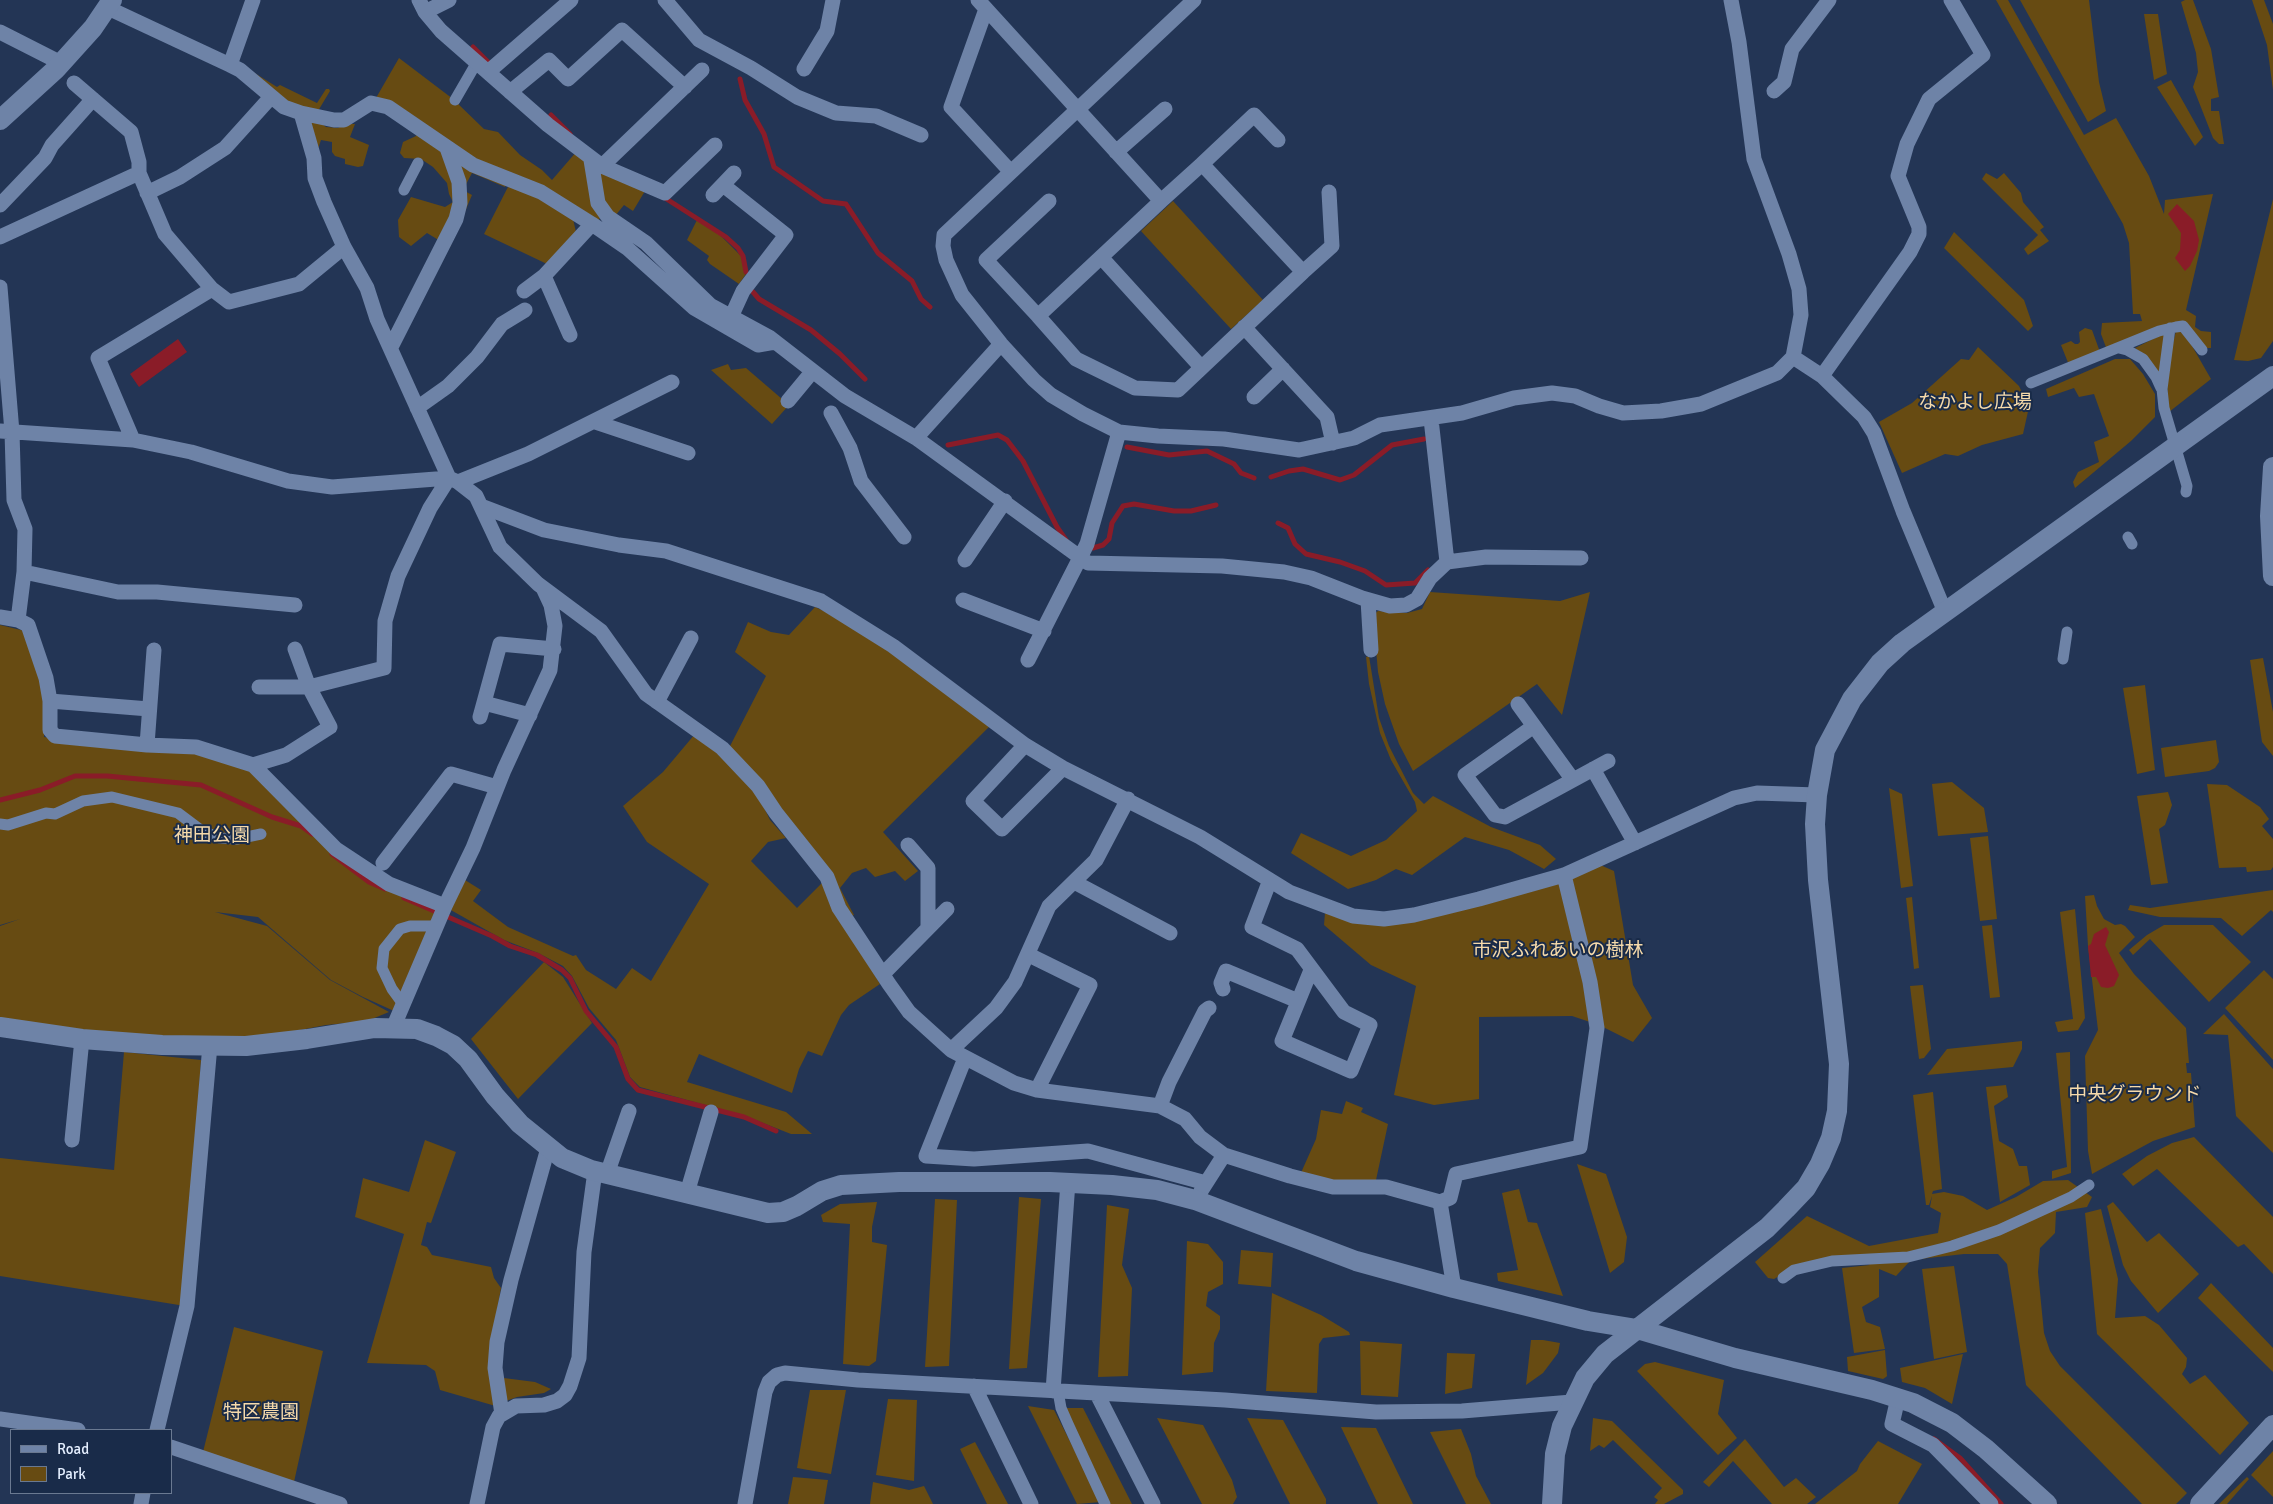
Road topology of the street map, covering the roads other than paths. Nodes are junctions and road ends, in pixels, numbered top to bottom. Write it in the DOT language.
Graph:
graph roads {
  1 [pos="253,0"];
  2 [pos="449,0"];
  3 [pos="571,0"];
  4 [pos="665,0"];
  5 [pos="833,0"];
  6 [pos="1194,0"];
  7 [pos="1731,0"];
  8 [pos="1829,0"];
  9 [pos="1951,0"];
  10 [pos="110,4"];
  11 [pos="982,4"];
  12 [pos="422,6"];
  13 [pos="0,32"];
  14 [pos="60,63"];
  15 [pos="230,64"];
  16 [pos="482,67"];
  17 [pos="804,69"];
  18 [pos="702,70"];
  19 [pos="74,83"];
  20 [pos="684,86"];
  21 [pos="1774,91"];
  22 [pos="510,92"];
  23 [pos="271,96"];
  24 [pos="94,99"];
  25 [pos="455,100"];
  26 [pos="1077,109"];
  27 [pos="1165,109"];
  28 [pos="301,113"];
  29 [pos="0,120"];
  30 [pos="921,134"];
  31 [pos="1278,140"];
  32 [pos="715,145"];
  33 [pos="447,148"];
  34 [pos="1116,152"];
  35 [pos="418,163"];
  36 [pos="597,163"];
  37 [pos="1202,164"];
  38 [pos="1010,171"];
  39 [pos="139,173"];
  40 [pos="734,173"];
  41 [pos="404,190"];
  42 [pos="1329,192"];
  43 [pos="147,193"];
  44 [pos="1049,200"];
  45 [pos="1161,201"];
  46 [pos="0,205"];
  47 [pos="592,224"];
  48 [pos="0,236"];
  49 [pos="344,247"];
  50 [pos="1101,257"];
  51 [pos="1303,272"];
  52 [pos="544,276"];
  53 [pos="0,287"];
  54 [pos="212,289"];
  55 [pos="524,291"];
  56 [pos="525,310"];
  57 [pos="732,315"];
  58 [pos="1038,316"];
  59 [pos="1244,327"];
  60 [pos="2170,328"];
  61 [pos="570,334"];
  62 [pos="775,342"];
  63 [pos="1001,344"];
  64 [pos="391,347"];
  65 [pos="2119,348"];
  66 [pos="2202,350"];
  67 [pos="1793,357"];
  68 [pos="1202,367"];
  69 [pos="1283,369"];
  70 [pos="812,372"];
  71 [pos="1822,376"];
  72 [pos="2273,376"];
  73 [pos="672,382"];
  74 [pos="2031,384"];
  75 [pos="2162,389"];
  76 [pos="846,396"];
  77 [pos="1254,397"];
  78 [pos="788,401"];
  79 [pos="417,408"];
  80 [pos="1431,418"];
  81 [pos="594,422"];
  82 [pos="6,432"];
  83 [pos="1119,432"];
  84 [pos="916,438"];
  85 [pos="133,440"];
  86 [pos="1333,443"];
  87 [pos="688,454"];
  88 [pos="2273,467"];
  89 [pos="453,480"];
  90 [pos="2186,492"];
  91 [pos="1005,501"];
  92 [pos="481,506"];
  93 [pos="904,536"];
  94 [pos="1079,558"];
  95 [pos="1581,558"];
  96 [pos="966,560"];
  97 [pos="1447,562"];
  98 [pos="24,572"];
  99 [pos="2273,576"];
  100 [pos="538,584"];
  101 [pos="963,600"];
  102 [pos="1368,600"];
  103 [pos="295,606"];
  104 [pos="1945,612"];
  105 [pos="0,616"];
  106 [pos="18,620"];
  107 [pos="1044,631"];
  108 [pos="2067,632"];
  109 [pos="691,638"];
  110 [pos="295,649"];
  111 [pos="554,649"];
  112 [pos="154,650"];
  113 [pos="1371,650"];
  114 [pos="2063,659"];
  115 [pos="1028,660"];
  116 [pos="259,687"];
  117 [pos="308,687"];
  118 [pos="50,701"];
  119 [pos="657,702"];
  120 [pos="1518,704"];
  121 [pos="149,709"];
  122 [pos="530,715"];
  123 [pos="1534,726"];
  124 [pos="147,745"];
  125 [pos="1025,745"];
  126 [pos="1608,761"];
  127 [pos="253,765"];
  128 [pos="1063,768"];
  129 [pos="1594,769"];
  130 [pos="1573,780"];
  131 [pos="497,787"];
  132 [pos="1816,795"];
  133 [pos="1128,799"];
  134 [pos="0,824"];
  135 [pos="261,834"];
  136 [pos="1635,843"];
  137 [pos="908,845"];
  138 [pos="379,870"];
  139 [pos="1564,875"];
  140 [pos="1270,880"];
  141 [pos="1074,882"];
  142 [pos="946,909"];
  143 [pos="441,915"];
  144 [pos="928,926"];
  145 [pos="1170,933"];
  146 [pos="1028,955"];
  147 [pos="1312,970"];
  148 [pos="883,974"];
  149 [pos="1223,989"];
  150 [pos="1298,1001"];
  151 [pos="403,1004"];
  152 [pos="1209,1008"];
  153 [pos="0,1027"];
  154 [pos="392,1028"];
  155 [pos="82,1039"];
  156 [pos="210,1045"];
  157 [pos="951,1050"];
  158 [pos="966,1058"];
  159 [pos="1037,1090"];
  160 [pos="1160,1106"];
  161 [pos="629,1111"];
  162 [pos="711,1112"];
  163 [pos="72,1140"];
  164 [pos="548,1148"];
  165 [pos="1224,1155"];
  166 [pos="601,1173"];
  167 [pos="1068,1182"];
  168 [pos="1206,1183"];
  169 [pos="2089,1185"];
  170 [pos="687,1194"];
  171 [pos="1195,1200"];
  172 [pos="1440,1202"];
  173 [pos="1784,1278"];
  174 [pos="1454,1288"];
  175 [pos="1637,1329"];
  176 [pos="974,1386"];
  177 [pos="1056,1391"];
  178 [pos="1097,1394"];
  179 [pos="1898,1398"];
  180 [pos="1572,1402"];
  181 [pos="502,1414"];
  182 [pos="0,1419"];
  183 [pos="2273,1425"];
  184 [pos="71,1429"];
  185 [pos="157,1429"];
  186 [pos="172,1447"];
  187 [pos="340,1504"];
  188 [pos="477,1504"];
  189 [pos="745,1504"];
  190 [pos="1031,1504"];
  191 [pos="1105,1504"];
  192 [pos="1152,1504"];
  193 [pos="1552,1504"];
  194 [pos="1991,1504"];
  195 [pos="2047,1504"];
  196 [pos="2200,1504"];
  1 -- 15 [label="street"];
  2 -- 12 [label="street"];
  3 -- 16 [label="street"];
  4 -- 30 [label="street"];
  5 -- 17 [label="street"];
  6 -- 26 [label="street"];
  7 -- 67 [label="street"];
  8 -- 21 [label="street"];
  9 -- 71 [label="street"];
  10 -- 14 [label="street"];
  10 -- 15 [label="street"];
  11 -- 26 [label="street"];
  11 -- 38 [label="street"];
  12 -- 16 [label="street"];
  13 -- 14 [label="street"];
  14 -- 29 [label="street"];
  15 -- 23 [label="street"];
  16 -- 22 [label="street"];
  16 -- 25 [label="street"];
  18 -- 20 [label="street"];
  19 -- 24 [label="street"];
  20 -- 22 [label="street"];
  20 -- 36 [label="street"];
  22 -- 36 [label="street"];
  23 -- 28 [label="street"];
  23 -- 43 [label="street"];
  24 -- 39 [label="street"];
  24 -- 46 [label="street"];
  26 -- 34 [label="street"];
  26 -- 38 [label="street"];
  27 -- 34 [label="street"];
  28 -- 33 [label="street"];
  28 -- 49 [label="street"];
  31 -- 37 [label="street"];
  32 -- 36 [label="street"];
  33 -- 47 [label="street"];
  33 -- 64 [label="street"];
  34 -- 45 [label="street"];
  35 -- 41 [label="street"];
  36 -- 57 [label="street"];
  37 -- 45 [label="street"];
  37 -- 51 [label="street"];
  38 -- 63 [label="street"];
  39 -- 43 [label="street"];
  39 -- 48 [label="street"];
  40 -- 57 [label="street"];
  42 -- 51 [label="street"];
  43 -- 54 [label="street"];
  44 -- 58 [label="street"];
  45 -- 50 [label="street"];
  47 -- 52 [label="street"];
  47 -- 62 [label="street"];
  49 -- 54 [label="street"];
  49 -- 64 [label="street"];
  50 -- 58 [label="street"];
  50 -- 68 [label="street"];
  51 -- 59 [label="street"];
  52 -- 55 [label="street"];
  52 -- 61 [label="street"];
  53 -- 82 [label="street"];
  54 -- 85 [label="street"];
  56 -- 79 [label="street"];
  57 -- 62 [label="street"];
  58 -- 68 [label="street"];
  59 -- 68 [label="street"];
  59 -- 69 [label="street"];
  60 -- 65 [label="street"];
  60 -- 66 [label="street"];
  60 -- 75 [label="street"];
  62 -- 70 [label="street"];
  63 -- 83 [label="street"];
  63 -- 84 [label="street"];
  64 -- 79 [label="street"];
  65 -- 74 [label="street"];
  65 -- 75 [label="street"];
  67 -- 71 [label="street"];
  67 -- 80 [label="street"];
  69 -- 77 [label="street"];
  69 -- 86 [label="street"];
  70 -- 76 [label="street"];
  70 -- 78 [label="street"];
  71 -- 104 [label="street"];
  72 -- 104 [label="street"];
  73 -- 81 [label="street"];
  75 -- 90 [label="street"];
  76 -- 84 [label="street"];
  76 -- 93 [label="street"];
  79 -- 89 [label="street"];
  80 -- 86 [label="street"];
  80 -- 97 [label="street"];
  81 -- 87 [label="street"];
  81 -- 89 [label="street"];
  82 -- 85 [label="street"];
  82 -- 98 [label="street"];
  83 -- 86 [label="street"];
  83 -- 94 [label="street"];
  84 -- 91 [label="street"];
  85 -- 89 [label="street"];
  88 -- 99 [label="street"];
  89 -- 92 [label="street"];
  89 -- 117 [label="street"];
  91 -- 94 [label="street"];
  91 -- 96 [label="street"];
  92 -- 100 [label="street"];
  92 -- 125 [label="street"];
  94 -- 102 [label="street"];
  94 -- 107 [label="street"];
  95 -- 97 [label="street"];
  97 -- 102 [label="street"];
  98 -- 103 [label="street"];
  98 -- 106 [label="street"];
  100 -- 111 [label="street"];
  100 -- 119 [label="street"];
  101 -- 107 [label="street"];
  102 -- 113 [label="street"];
  104 -- 132 [label="street"];
  105 -- 106 [label="street"];
  106 -- 118 [label="street"];
  107 -- 115 [label="street"];
  108 -- 114 [label="street"];
  109 -- 119 [label="street"];
  110 -- 117 [label="street"];
  111 -- 122 [label="street"];
  111 -- 122 [label="street"];
  112 -- 121 [label="street"];
  116 -- 117 [label="street"];
  117 -- 127 [label="street"];
  118 -- 121 [label="street"];
  118 -- 124 [label="street"];
  119 -- 148 [label="street"];
  120 -- 123 [label="street"];
  121 -- 124 [label="street"];
  122 -- 131 [label="street"];
  123 -- 130 [label="street"];
  123 -- 130 [label="street"];
  124 -- 127 [label="street"];
  125 -- 128 [label="street"];
  125 -- 128 [label="street"];
  126 -- 129 [label="street"];
  127 -- 138 [label="street"];
  128 -- 133 [label="street"];
  129 -- 130 [label="street"];
  129 -- 136 [label="street"];
  131 -- 138 [label="street"];
  131 -- 143 [label="street"];
  132 -- 136 [label="street"];
  132 -- 175 [label="street"];
  133 -- 140 [label="street"];
  133 -- 141 [label="street"];
  134 -- 135 [label="street"];
  136 -- 139 [label="street"];
  137 -- 144 [label="street"];
  138 -- 143 [label="street"];
  139 -- 140 [label="street"];
  139 -- 172 [label="street"];
  140 -- 147 [label="street"];
  141 -- 145 [label="street"];
  141 -- 146 [label="street"];
  142 -- 144 [label="street"];
  143 -- 151 [label="street"];
  143 -- 151 [label="street"];
  144 -- 148 [label="street"];
  146 -- 157 [label="street"];
  146 -- 159 [label="street"];
  147 -- 150 [label="street"];
  147 -- 150 [label="street"];
  148 -- 157 [label="street"];
  149 -- 150 [label="street"];
  151 -- 154 [label="street"];
  152 -- 160 [label="street"];
  153 -- 155 [label="street"];
  154 -- 156 [label="street"];
  154 -- 164 [label="street"];
  155 -- 156 [label="street"];
  155 -- 163 [label="street"];
  156 -- 185 [label="street"];
  157 -- 158 [label="street"];
  158 -- 159 [label="street"];
  158 -- 168 [label="street"];
  159 -- 160 [label="street"];
  160 -- 165 [label="street"];
  161 -- 166 [label="street"];
  162 -- 170 [label="street"];
  164 -- 166 [label="street"];
  164 -- 181 [label="street"];
  165 -- 168 [label="street"];
  165 -- 172 [label="street"];
  166 -- 170 [label="street"];
  166 -- 181 [label="street"];
  167 -- 170 [label="street"];
  167 -- 171 [label="street"];
  167 -- 177 [label="street"];
  168 -- 171 [label="street"];
  169 -- 173 [label="street"];
  171 -- 174 [label="street"];
  172 -- 174 [label="street"];
  174 -- 175 [label="street"];
  175 -- 179 [label="street"];
  175 -- 180 [label="street"];
  176 -- 177 [label="street"];
  176 -- 189 [label="street"];
  176 -- 190 [label="street"];
  177 -- 178 [label="street"];
  177 -- 191 [label="street"];
  178 -- 180 [label="street"];
  178 -- 192 [label="street"];
  179 -- 194 [label="street"];
  179 -- 195 [label="street"];
  180 -- 193 [label="street"];
  181 -- 188 [label="street"];
  182 -- 184 [label="street"];
  183 -- 196 [label="street"];
  186 -- 187 [label="street"];
}
